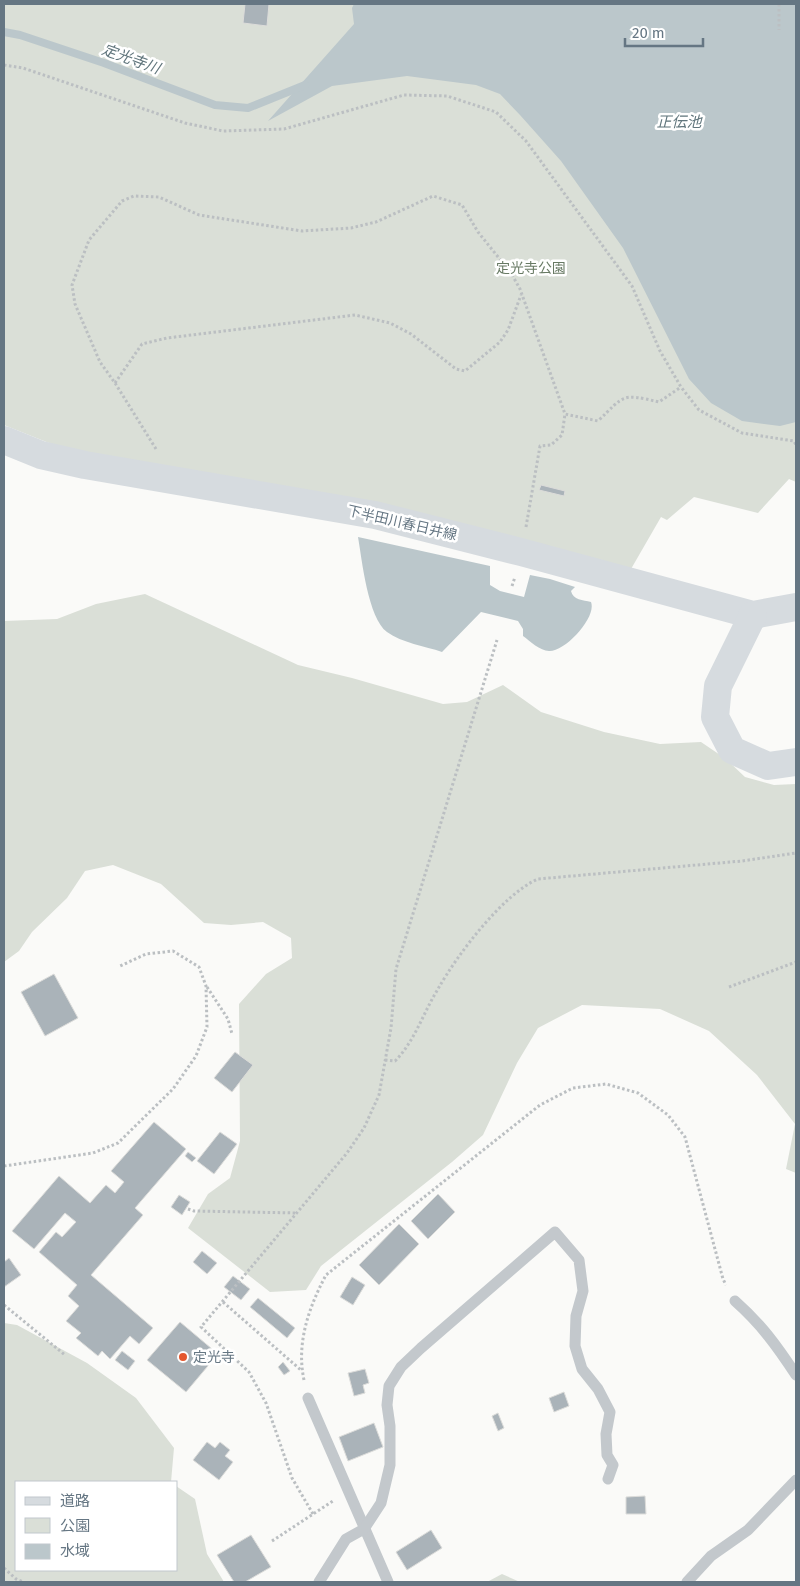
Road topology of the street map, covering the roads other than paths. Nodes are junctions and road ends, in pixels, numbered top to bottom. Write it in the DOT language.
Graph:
graph roads {
  1 [pos="4,440"];
  2 [pos="796,607"];
  3 [pos="753,615"];
  4 [pos="796,762"];
  5 [pos="735,1301"];
  6 [pos="796,1375"];
  7 [pos="308,1398"];
  8 [pos="608,1478"];
  9 [pos="796,1480"];
  10 [pos="364,1528"];
  11 [pos="319,1582"];
  12 [pos="388,1582"];
  13 [pos="687,1582"];
  1 -- 3 [label="main road, 下半田川春日井線"];
  2 -- 3 [label="main road, 下半田川春日井線"];
  3 -- 4 [label="main road"];
  5 -- 6 [label="lane"];
  7 -- 10 [label="lane"];
  8 -- 10 [label="lane"];
  9 -- 13 [label="lane"];
  10 -- 11 [label="lane"];
  10 -- 12 [label="lane"];
}
